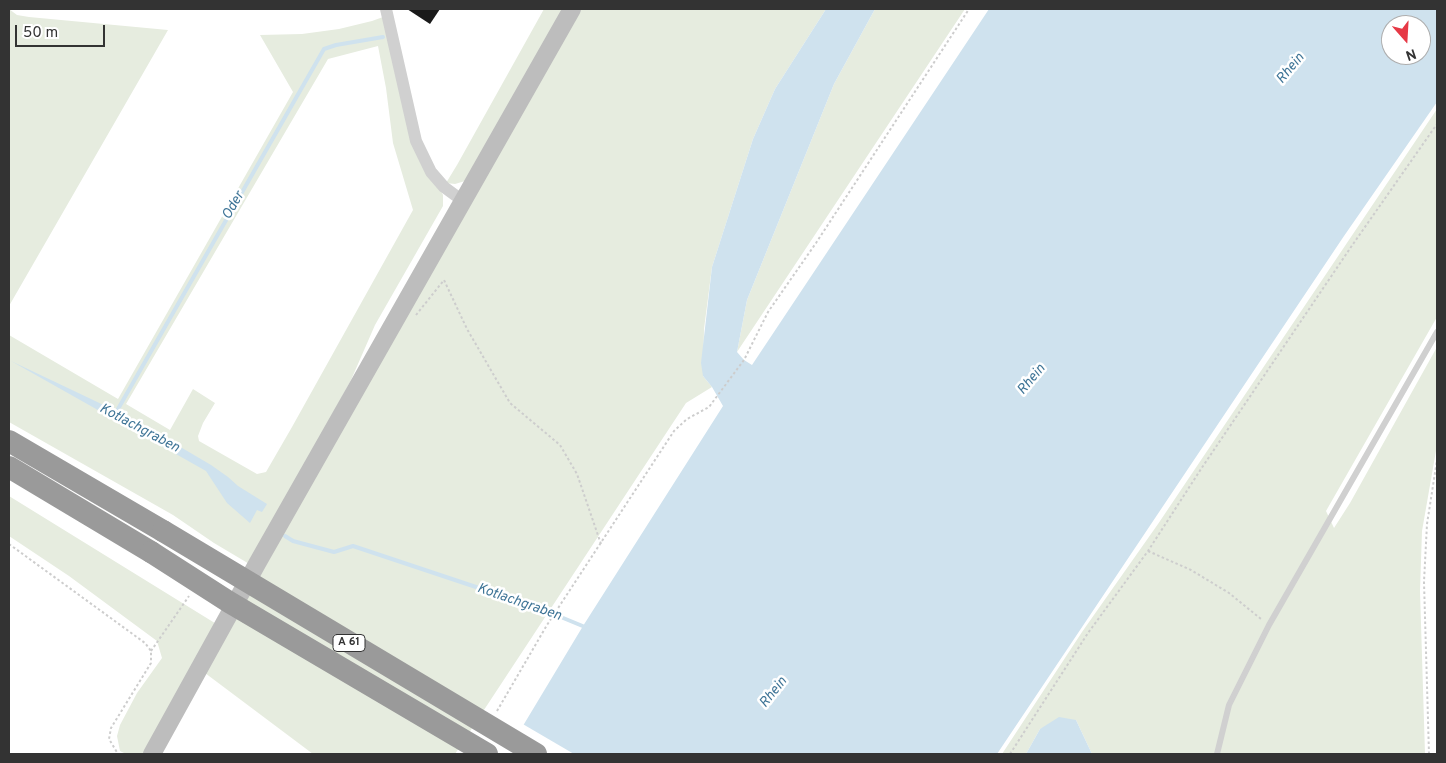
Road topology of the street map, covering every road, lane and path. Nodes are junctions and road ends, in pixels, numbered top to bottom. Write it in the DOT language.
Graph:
graph roads {
  1 [pos="386,9"];
  2 [pos="572,9"];
  3 [pos="970,9"];
  4 [pos="1437,124"];
  5 [pos="463,200"];
  6 [pos="444,280"];
  7 [pos="1437,332"];
  8 [pos="9,441"];
  9 [pos="1437,460"];
  10 [pos="9,467"];
  11 [pos="9,544"];
  12 [pos="601,544"];
  13 [pos="1148,551"];
  14 [pos="193,590"];
  15 [pos="1269,625"];
  16 [pos="150,651"];
  17 [pos="496,713"];
  18 [pos="118,754"];
  19 [pos="152,754"];
  20 [pos="487,754"];
  21 [pos="536,754"];
  22 [pos="1010,754"];
  23 [pos="1217,754"];
  24 [pos="1429,754"];
  1 -- 5 [label="street"];
  2 -- 5 [label="street"];
  3 -- 12 [label="path"];
  4 -- 13 [label="path"];
  5 -- 19 [label="street"];
  6 -- 12 [label="path"];
  7 -- 15 [label="lane"];
  8 -- 21 [label="highway, A 61, bridge"];
  9 -- 24 [label="path"];
  10 -- 20 [label="highway, A 61, bridge"];
  11 -- 16 [label="path"];
  12 -- 17 [label="path"];
  13 -- 15 [label="path"];
  13 -- 22 [label="path"];
  14 -- 16 [label="path"];
  15 -- 23 [label="lane"];
  16 -- 18 [label="path"];
}
